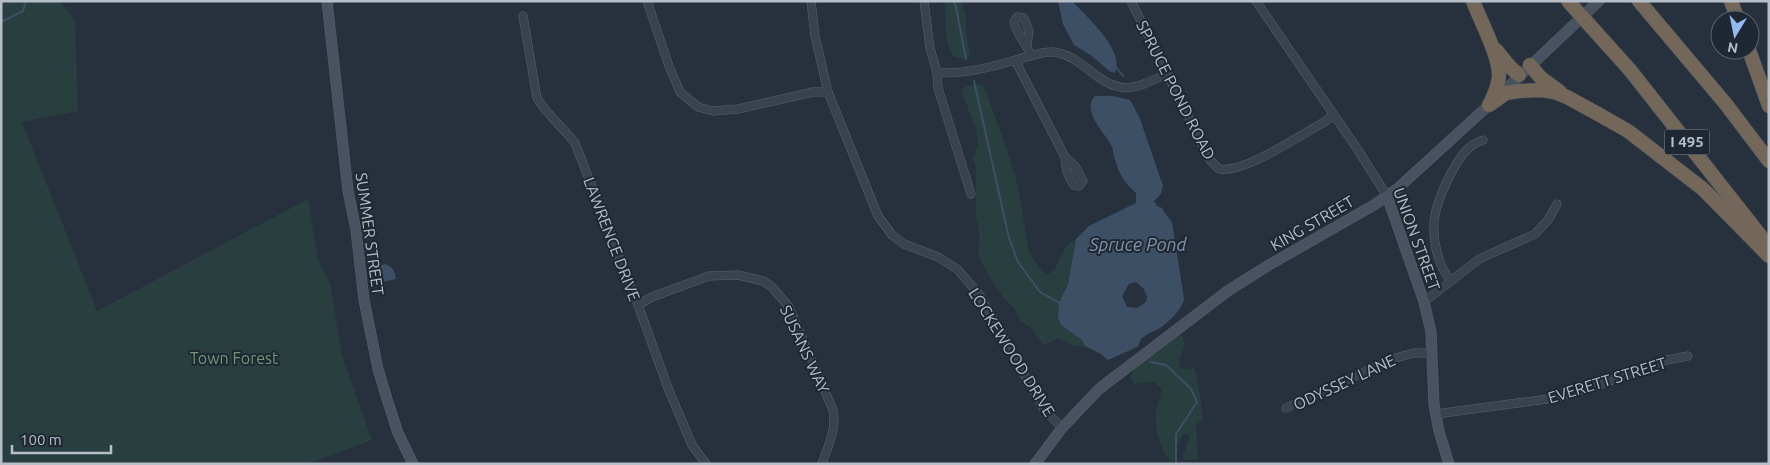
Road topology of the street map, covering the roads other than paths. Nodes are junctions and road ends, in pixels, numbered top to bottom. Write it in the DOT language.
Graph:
graph roads {
  1 [pos="327,1"];
  2 [pos="647,1"];
  3 [pos="811,1"];
  4 [pos="924,1"];
  5 [pos="1131,1"];
  6 [pos="1256,1"];
  7 [pos="1472,1"];
  8 [pos="1568,1"];
  9 [pos="1599,1"];
  10 [pos="1640,3"];
  11 [pos="523,16"];
  12 [pos="1490,44"];
  13 [pos="1027,45"];
  14 [pos="1031,56"];
  15 [pos="1015,60"];
  16 [pos="1753,60"];
  17 [pos="1530,65"];
  18 [pos="937,72"];
  19 [pos="1167,74"];
  20 [pos="1519,75"];
  21 [pos="828,92"];
  22 [pos="1567,97"];
  23 [pos="1489,105"];
  24 [pos="1769,106"];
  25 [pos="1333,116"];
  26 [pos="1483,140"];
  27 [pos="1065,157"];
  28 [pos="1769,161"];
  29 [pos="971,194"];
  30 [pos="1387,196"];
  31 [pos="1557,204"];
  32 [pos="1769,246"];
  33 [pos="1769,256"];
  34 [pos="1451,281"];
  35 [pos="1424,302"];
  36 [pos="638,305"];
  37 [pos="1432,353"];
  38 [pos="1688,356"];
  39 [pos="1286,408"];
  40 [pos="1436,414"];
  41 [pos="1062,428"];
  42 [pos="413,464"];
  43 [pos="706,464"];
  44 [pos="822,464"];
  45 [pos="1035,464"];
  46 [pos="1449,464"];
  1 -- 42 [label="main road, SUMMER STREET"];
  2 -- 21 [label="street"];
  3 -- 21 [label="street, LOCKEWOOD DRIVE"];
  4 -- 18 [label="street"];
  5 -- 19 [label="street, SPRUCE POND ROAD"];
  6 -- 25 [label="street, UNION STREET"];
  7 -- 12 [label="highway"];
  8 -- 32 [label="highway, I 495, bridge"];
  9 -- 17 [label="main road, KING STREET"];
  10 -- 28 [label="highway"];
  11 -- 36 [label="street, LAWRENCE DRIVE"];
  12 -- 20 [label="highway"];
  12 -- 23 [label="highway"];
  13 -- 14 [label="street"];
  14 -- 15 [label="street"];
  14 -- 19 [label="street"];
  15 -- 18 [label="street"];
  15 -- 27 [label="street"];
  16 -- 24 [label="highway"];
  17 -- 20 [label="main road, KING STREET"];
  17 -- 22 [label="highway"];
  18 -- 29 [label="street"];
  19 -- 25 [label="street, SPRUCE POND ROAD"];
  20 -- 23 [label="main road, KING STREET"];
  21 -- 41 [label="street, LOCKEWOOD DRIVE"];
  22 -- 23 [label="highway"];
  22 -- 33 [label="highway"];
  23 -- 30 [label="main road, KING STREET"];
  25 -- 30 [label="street, UNION STREET"];
  26 -- 34 [label="street"];
  30 -- 35 [label="main road, UNION STREET"];
  30 -- 41 [label="main road, KING STREET"];
  31 -- 34 [label="street"];
  34 -- 35 [label="street"];
  35 -- 37 [label="main road, UNION STREET"];
  36 -- 43 [label="street, LAWRENCE DRIVE"];
  36 -- 44 [label="street, SUSANS WAY"];
  37 -- 39 [label="street, ODYSSEY LANE"];
  37 -- 40 [label="main road, UNION STREET"];
  38 -- 40 [label="street, EVERETT STREET"];
  40 -- 46 [label="main road, UNION STREET"];
  41 -- 45 [label="main road, KING STREET"];
}
